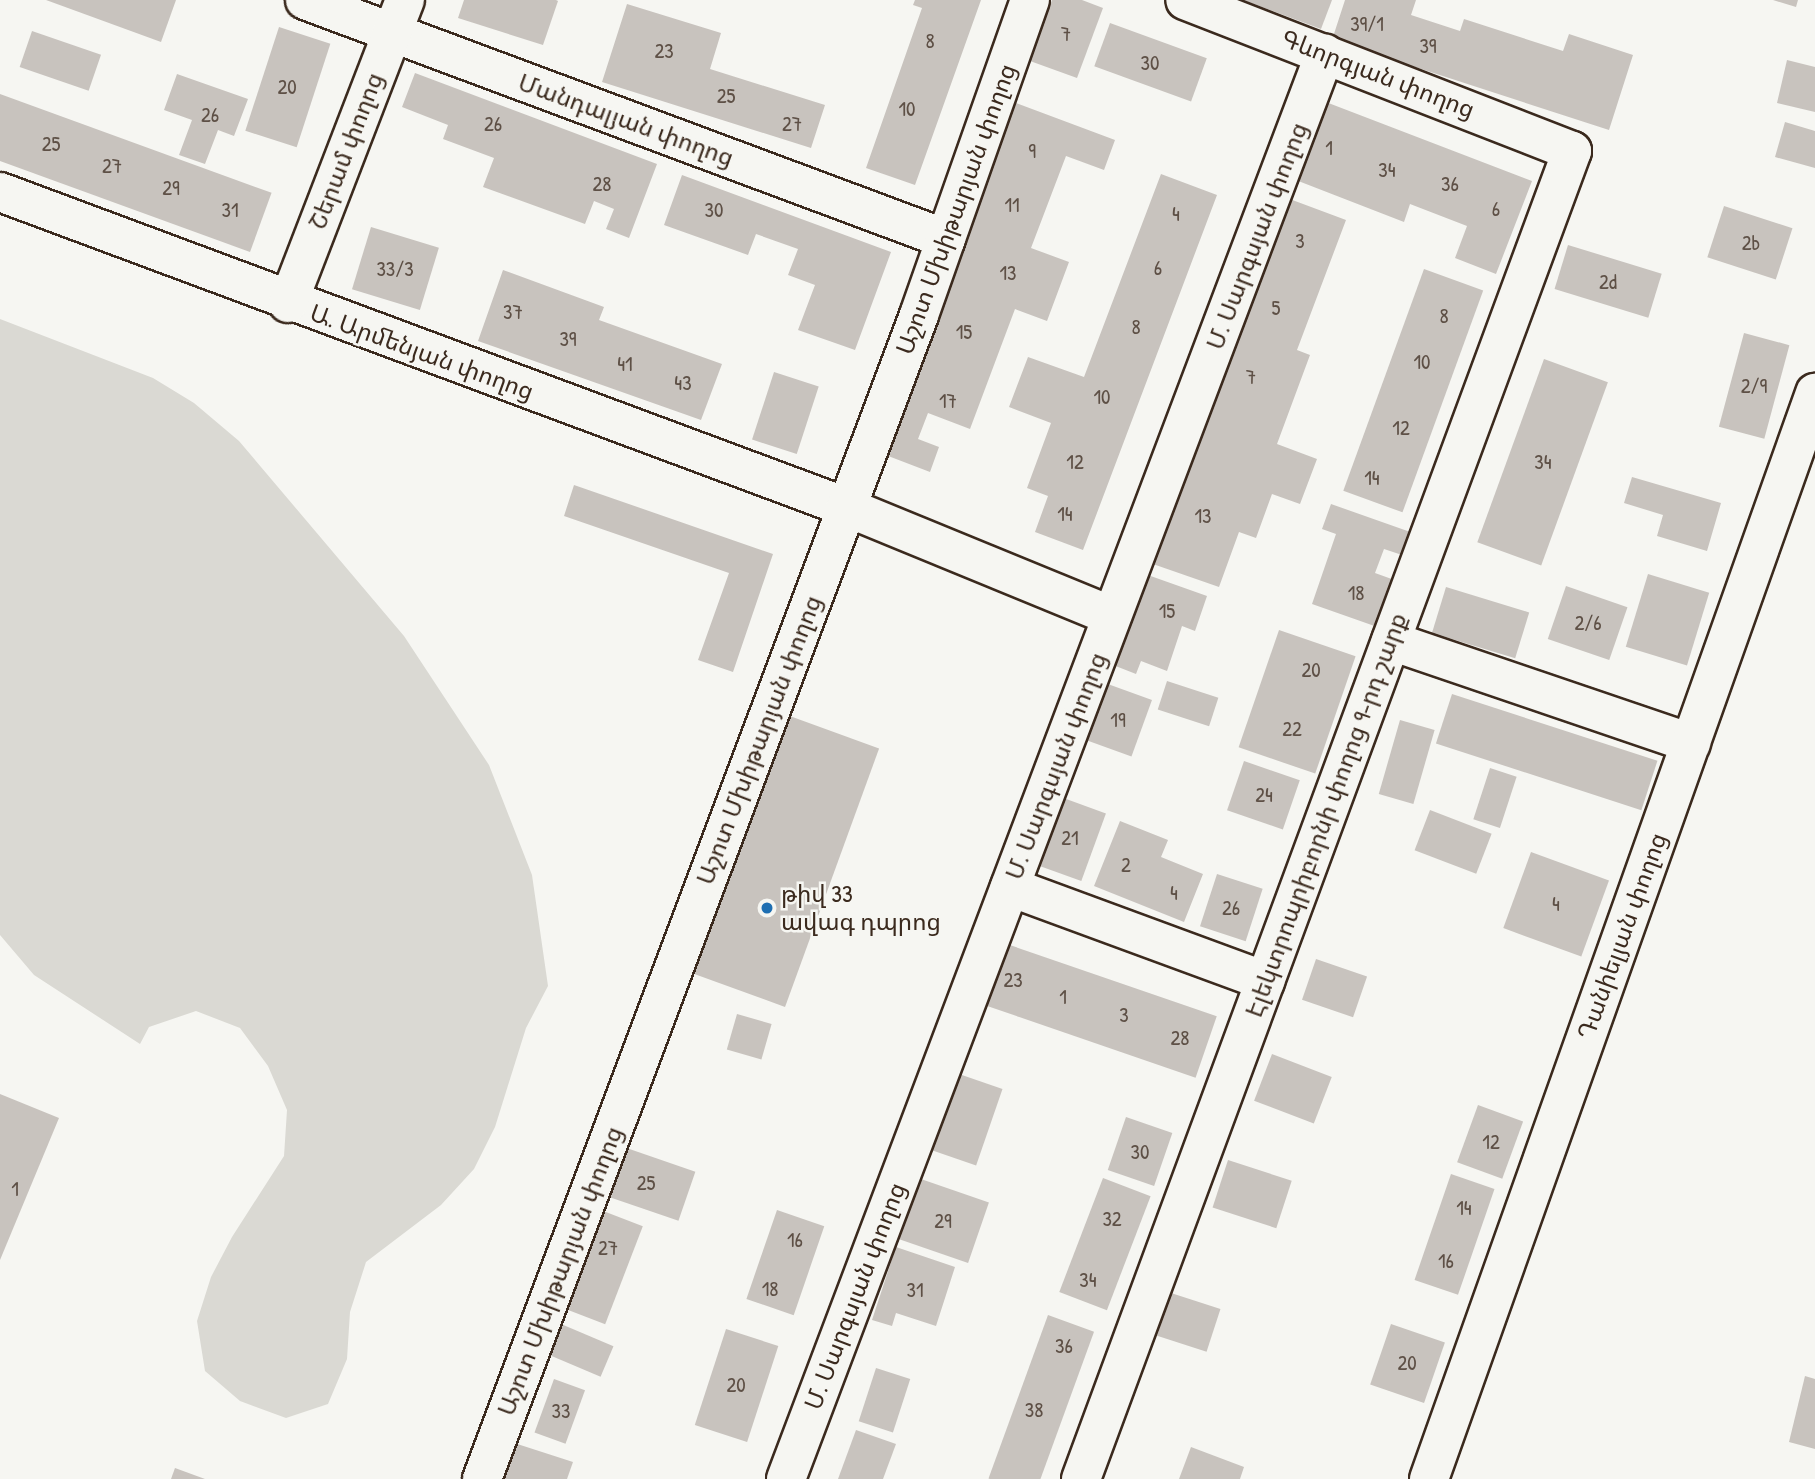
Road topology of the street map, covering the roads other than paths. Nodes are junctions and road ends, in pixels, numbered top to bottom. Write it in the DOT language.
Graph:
graph roads {
  1 [pos="305,0"];
  2 [pos="1030,0"];
  3 [pos="1185,0"];
  4 [pos="399,16"];
  5 [pos="1325,53"];
  6 [pos="1572,151"];
  7 [pos="0,192"];
  8 [pos="946,239"];
  9 [pos="288,303"];
  10 [pos="1815,393"];
  11 [pos="846,507"];
  12 [pos="1112,616"];
  13 [pos="1391,641"];
  14 [pos="1690,743"];
  15 [pos="1010,887"];
  16 [pos="1265,981"];
  17 [pos="482,1479"];
  18 [pos="786,1479"];
  19 [pos="1081,1479"];
  20 [pos="1429,1479"];
  1 -- 4 [label="street, Մանդալյան փողոց"];
  2 -- 8 [label="street, Աշոտ Մխիթարյան փողոց"];
  3 -- 5 [label="street, Գևորգյան փողոց"];
  4 -- 8 [label="street, Մանդալյան փողոց"];
  4 -- 9 [label="street, Շերամ փողոց"];
  5 -- 6 [label="street, Գևորգյան փողոց"];
  5 -- 12 [label="street, Մ. Սարգսյան փողոց"];
  6 -- 13 [label="street, Էլեկտրոպրիբորնի փողոց 9-րդ շարք"];
  7 -- 9 [label="street, Ա. Արմենյան փողոց"];
  8 -- 11 [label="street, Աշոտ Մխիթարյան փողոց"];
  9 -- 11 [label="street, Ա. Արմենյան փողոց"];
  10 -- 14 [label="street, Դանիելյան փողոց"];
  11 -- 12 [label="street, Ա. Արմենյան փողոց"];
  11 -- 17 [label="street, Աշոտ Մխիթարյան փողոց"];
  12 -- 15 [label="street, Մ. Սարգսյան փողոց"];
  13 -- 14 [label="street"];
  13 -- 16 [label="street, Էլեկտրոպրիբորնի փողոց 9-րդ շարք"];
  14 -- 20 [label="street, Դանիելյան փողոց"];
  15 -- 16 [label="street"];
  15 -- 18 [label="street, Մ. Սարգսյան փողոց"];
  16 -- 19 [label="street, Էլեկտրոպրիբորնի փողոց 9-րդ շարք"];
}
